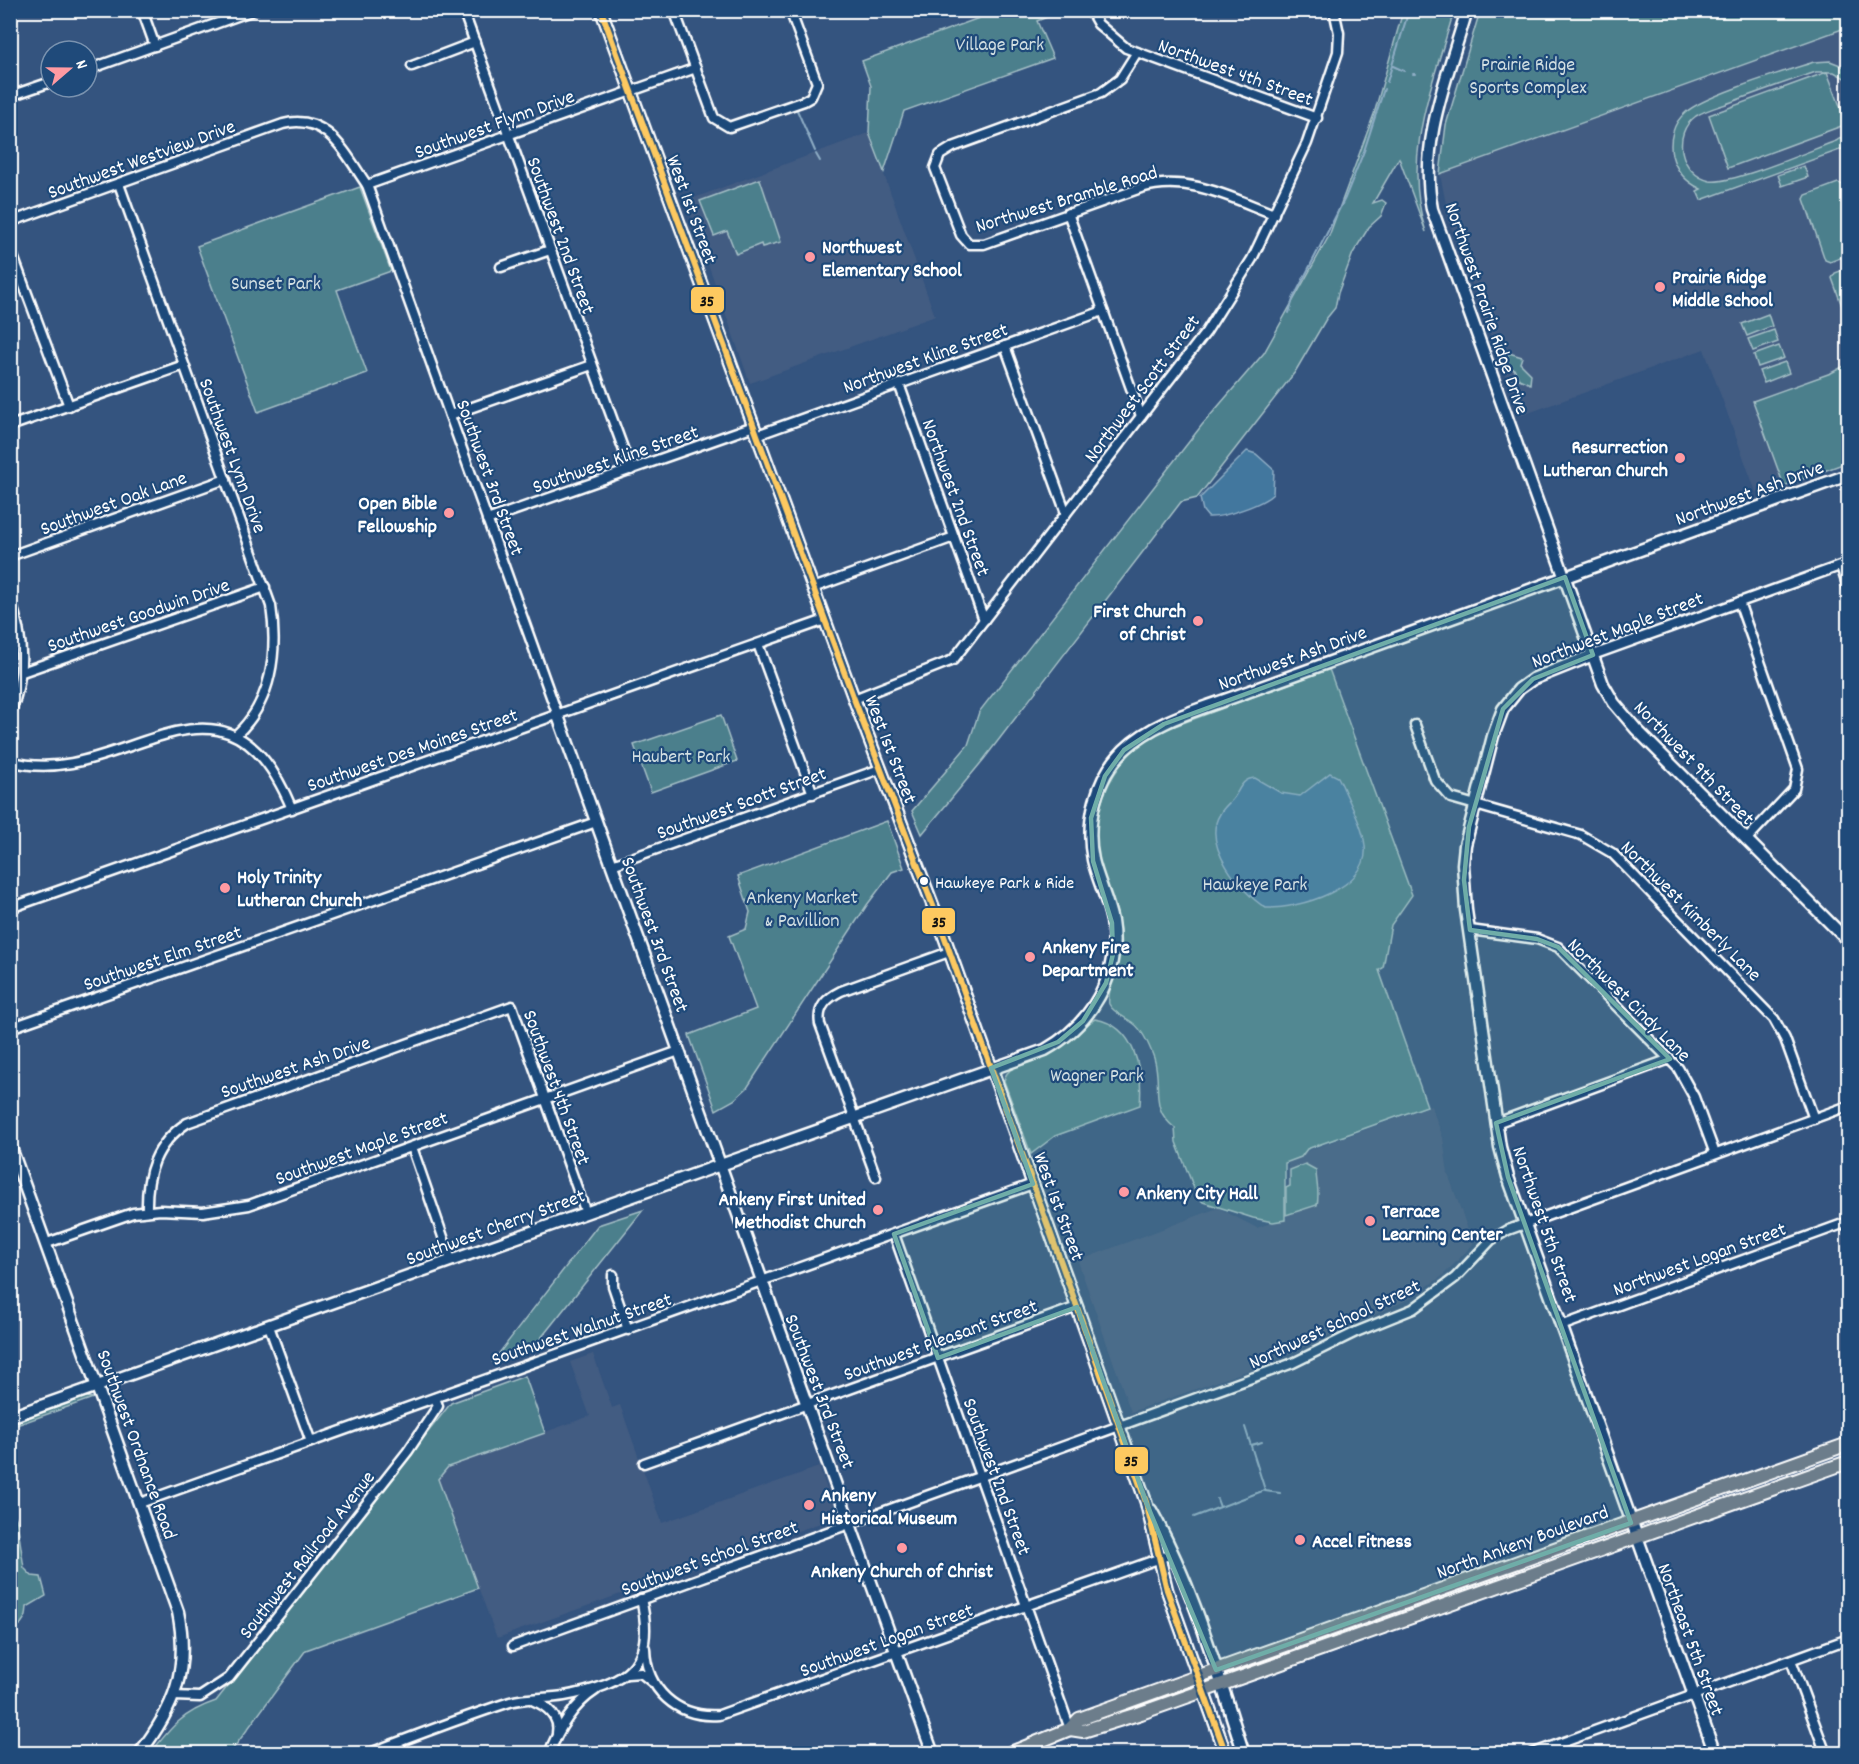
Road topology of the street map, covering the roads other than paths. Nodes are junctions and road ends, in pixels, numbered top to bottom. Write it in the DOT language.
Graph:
graph roads {
  1 [pos="142,10"];
  2 [pos="254,10"];
  3 [pos="463,10"];
  4 [pos="601,10"];
  5 [pos="674,10"];
  6 [pos="790,10"];
  7 [pos="1090,10"];
  8 [pos="1334,10"];
  9 [pos="1467,10"];
  10 [pos="475,42"];
  11 [pos="155,46"];
  12 [pos="1137,52"];
  13 [pos="99,65"];
  14 [pos="412,66"];
  15 [pos="696,68"];
  16 [pos="39,86"];
  17 [pos="631,91"];
  18 [pos="10,96"];
  19 [pos="1317,118"];
  20 [pos="331,134"];
  21 [pos="508,135"];
  22 [pos="118,184"];
  23 [pos="367,185"];
  24 [pos="1068,213"];
  25 [pos="1274,214"];
  26 [pos="10,222"];
  27 [pos="10,248"];
  28 [pos="550,250"];
  29 [pos="501,267"];
  30 [pos="1103,310"];
  31 [pos="1005,346"];
  32 [pos="184,365"];
  33 [pos="592,365"];
  34 [pos="899,384"];
  35 [pos="69,406"];
  36 [pos="450,415"];
  37 [pos="1141,416"];
  38 [pos="10,426"];
  39 [pos="755,431"];
  40 [pos="631,470"];
  41 [pos="1848,475"];
  42 [pos="226,479"];
  43 [pos="1066,513"];
  44 [pos="487,520"];
  45 [pos="954,537"];
  46 [pos="10,556"];
  47 [pos="1845,565"];
  48 [pos="1565,577"];
  49 [pos="265,587"];
  50 [pos="813,588"];
  51 [pos="1848,588"];
  52 [pos="10,599"];
  53 [pos="1739,602"];
  54 [pos="825,620"];
  55 [pos="984,620"];
  56 [pos="758,644"];
  57 [pos="1593,655"];
  58 [pos="22,672"];
  59 [pos="854,699"];
  60 [pos="10,714"];
  61 [pos="558,716"];
  62 [pos="1415,725"];
  63 [pos="236,735"];
  64 [pos="10,761"];
  65 [pos="880,769"];
  66 [pos="813,794"];
  67 [pos="1475,806"];
  68 [pos="292,809"];
  69 [pos="596,822"];
  70 [pos="1746,840"];
  71 [pos="612,865"];
  72 [pos="10,908"];
  73 [pos="1470,930"];
  74 [pos="1848,941"];
  75 [pos="949,952"];
  76 [pos="512,1006"];
  77 [pos="10,1028"];
  78 [pos="679,1051"];
  79 [pos="1670,1059"];
  80 [pos="991,1068"];
  81 [pos="545,1098"];
  82 [pos="1848,1107"];
  83 [pos="854,1118"];
  84 [pos="1814,1119"];
  85 [pos="1496,1123"];
  86 [pos="10,1145"];
  87 [pos="412,1147"];
  88 [pos="1715,1154"];
  89 [pos="720,1166"];
  90 [pos="876,1177"];
  91 [pos="1033,1184"];
  92 [pos="147,1211"];
  93 [pos="586,1213"];
  94 [pos="1848,1222"];
  95 [pos="1525,1224"];
  96 [pos="894,1234"];
  97 [pos="47,1243"];
  98 [pos="451,1260"];
  99 [pos="613,1275"];
  100 [pos="762,1282"];
  101 [pos="1077,1307"];
  102 [pos="269,1326"];
  103 [pos="1561,1326"];
  104 [pos="628,1329"];
  105 [pos="938,1358"];
  106 [pos="97,1386"];
  107 [pos="435,1398"];
  108 [pos="809,1404"];
  109 [pos="10,1417"];
  110 [pos="1119,1427"];
  111 [pos="311,1442"];
  112 [pos="1848,1444"];
  113 [pos="1848,1462"];
  114 [pos="644,1463"];
  115 [pos="981,1478"];
  116 [pos="1146,1502"];
  117 [pos="140,1503"];
  118 [pos="851,1523"];
  119 [pos="1631,1523"];
  120 [pos="1636,1536"];
  121 [pos="1172,1554"];
  122 [pos="1159,1559"];
  123 [pos="641,1599"];
  124 [pos="1026,1606"];
  125 [pos="1848,1639"];
  126 [pos="513,1646"];
  127 [pos="645,1648"];
  128 [pos="897,1652"];
  129 [pos="1791,1660"];
  130 [pos="623,1675"];
  131 [pos="1210,1680"];
  132 [pos="653,1682"];
  133 [pos="606,1684"];
  134 [pos="1694,1694"];
  135 [pos="174,1696"];
  136 [pos="526,1699"];
  137 [pos="1070,1729"];
  138 [pos="556,1736"];
  139 [pos="139,1754"];
  140 [pos="367,1754"];
  141 [pos="549,1754"];
  142 [pos="933,1754"];
  143 [pos="1008,1754"];
  144 [pos="1226,1754"];
  145 [pos="1244,1754"];
  146 [pos="1531,1754"];
  147 [pos="1715,1754"];
  148 [pos="1826,1754"];
  1 -- 11 [label="street"];
  2 -- 11 [label="street"];
  3 -- 10 [label="street, Southwest 2nd Street"];
  4 -- 17 [label="street, West 1st Street"];
  5 -- 15 [label="street"];
  6 -- 15 [label="street"];
  7 -- 12 [label="street, Northwest 4th Street"];
  8 -- 19 [label="street, Northwest Scott Street"];
  9 -- 48 [label="street, Northwest Prairie Ridge Drive"];
  10 -- 14 [label="street"];
  10 -- 21 [label="street, Southwest 2nd Street"];
  11 -- 13 [label="street"];
  12 -- 19 [label="street, Northwest 4th Street"];
  12 -- 24 [label="street, Northwest Bramble Road"];
  15 -- 17 [label="street, Southwest Flynn Drive"];
  16 -- 18 [label="street"];
  17 -- 21 [label="street, Southwest Flynn Drive"];
  17 -- 39 [label="street, West 1st Street"];
  19 -- 25 [label="street, Northwest Scott Street"];
  20 -- 22 [label="street, Southwest Westview Drive"];
  20 -- 23 [label="street, Southwest 3rd Street"];
  21 -- 23 [label="street, Southwest Flynn Drive"];
  21 -- 28 [label="street, Southwest 2nd Street"];
  22 -- 26 [label="street, Southwest Westview Drive"];
  22 -- 32 [label="street, Southwest Lynn Drive"];
  23 -- 36 [label="street, Southwest 3rd Street"];
  24 -- 25 [label="street, Northwest Bramble Road"];
  24 -- 30 [label="street"];
  25 -- 37 [label="street, Northwest Scott Street"];
  27 -- 35 [label="street"];
  28 -- 29 [label="street"];
  28 -- 33 [label="street, Southwest 2nd Street"];
  30 -- 31 [label="street, Northwest Kline Street"];
  30 -- 37 [label="street"];
  31 -- 34 [label="street, Northwest Kline Street"];
  31 -- 43 [label="street"];
  32 -- 35 [label="street"];
  32 -- 42 [label="street, Southwest Lynn Drive"];
  33 -- 36 [label="street"];
  33 -- 40 [label="street, Southwest 2nd Street"];
  34 -- 39 [label="street, Northwest Kline Street"];
  34 -- 45 [label="street, Northwest 2nd Street"];
  35 -- 38 [label="street"];
  36 -- 44 [label="street, Southwest 3rd Street"];
  37 -- 43 [label="street, Northwest Scott Street"];
  39 -- 40 [label="street, Southwest Kline Street"];
  39 -- 50 [label="street, West 1st Street"];
  40 -- 44 [label="street, Southwest Kline Street"];
  41 -- 48 [label="street, Northwest Ash Drive"];
  42 -- 46 [label="street, Southwest Oak Lane"];
  42 -- 49 [label="street, Southwest Lynn Drive"];
  43 -- 55 [label="street, Northwest Scott Street"];
  44 -- 61 [label="street, Southwest 3rd Street"];
  45 -- 50 [label="street"];
  45 -- 55 [label="street, Northwest 2nd Street"];
  47 -- 51 [label="street"];
  47 -- 53 [label="street, Northwest Maple Street"];
  48 -- 57 [label="street, Northwest 9th Street"];
  48 -- 80 [label="street, Northwest Ash Drive"];
  49 -- 58 [label="street, Southwest Goodwin Drive"];
  49 -- 63 [label="street, Southwest Lynn Drive"];
  50 -- 54 [label="street, West 1st Street"];
  52 -- 58 [label="street"];
  53 -- 57 [label="street, Northwest Maple Street"];
  53 -- 70 [label="street"];
  54 -- 56 [label="street, Southwest Des Moines Street"];
  54 -- 59 [label="street, West 1st Street"];
  55 -- 59 [label="street, Northwest Scott Street"];
  56 -- 61 [label="street, Southwest Des Moines Street"];
  56 -- 66 [label="street"];
  57 -- 67 [label="street, Northwest Maple Street"];
  57 -- 70 [label="street, Northwest 9th Street"];
  58 -- 60 [label="street"];
  59 -- 65 [label="street, West 1st Street"];
  61 -- 68 [label="street, Southwest Des Moines Street"];
  61 -- 69 [label="street, Southwest 3rd Street"];
  62 -- 67 [label="street, Northwest Kimberly Lane"];
  63 -- 64 [label="street"];
  63 -- 68 [label="street"];
  65 -- 66 [label="street, Southwest Scott Street"];
  65 -- 75 [label="street, West 1st Street"];
  66 -- 71 [label="street, Southwest Scott Street"];
  67 -- 73 [label="street, Northwest 5th Street"];
  67 -- 84 [label="street, Northwest Kimberly Lane"];
  68 -- 72 [label="street, Southwest Des Moines Street"];
  69 -- 71 [label="street, Southwest 3rd Street"];
  69 -- 77 [label="street, Southwest Elm Street"];
  70 -- 74 [label="street, Northwest 9th Street"];
  71 -- 78 [label="street, Southwest 3rd Street"];
  73 -- 79 [label="street, Northwest Cindy Lane"];
  73 -- 85 [label="street, Northwest 5th Street"];
  75 -- 80 [label="street, West 1st Street"];
  75 -- 83 [label="street"];
  76 -- 81 [label="street, Southwest 4th Street"];
  76 -- 92 [label="street, Southwest Ash Drive"];
  78 -- 81 [label="street, Southwest Maple Street"];
  78 -- 89 [label="street, Southwest 3rd Street"];
  79 -- 85 [label="street"];
  79 -- 88 [label="street, Northwest Cindy Lane"];
  80 -- 83 [label="street, Southwest Cherry Street"];
  80 -- 91 [label="street, West 1st Street"];
  81 -- 87 [label="street, Southwest Maple Street"];
  81 -- 93 [label="street, Southwest 4th Street"];
  82 -- 84 [label="street, Northwest School Street"];
  83 -- 89 [label="street, Southwest Cherry Street"];
  83 -- 90 [label="street"];
  84 -- 88 [label="street, Northwest School Street"];
  85 -- 95 [label="street, Northwest 5th Street"];
  86 -- 97 [label="street, Southwest Ordnance Road"];
  87 -- 92 [label="street, Southwest Maple Street"];
  87 -- 98 [label="street"];
  88 -- 95 [label="street, Northwest School Street"];
  89 -- 93 [label="street, Southwest Cherry Street"];
  89 -- 100 [label="street, Southwest 3rd Street"];
  91 -- 96 [label="street, Southwest Walnut Street"];
  91 -- 101 [label="street, West 1st Street"];
  92 -- 97 [label="street, Southwest Maple Street"];
  93 -- 98 [label="street, Southwest Cherry Street"];
  94 -- 103 [label="street, Northwest Logan Street"];
  95 -- 103 [label="street, Northwest 5th Street"];
  95 -- 110 [label="street, Northwest School Street"];
  96 -- 100 [label="street, Southwest Walnut Street"];
  96 -- 105 [label="street, Southwest 2nd Street"];
  97 -- 106 [label="street, Southwest Ordnance Road"];
  98 -- 102 [label="street, Southwest Cherry Street"];
  99 -- 104 [label="street"];
  100 -- 104 [label="street, Southwest Walnut Street"];
  100 -- 108 [label="street, Southwest 3rd Street"];
  101 -- 105 [label="street, Southwest Pleasant Street"];
  101 -- 110 [label="street, West 1st Street"];
  102 -- 106 [label="street, Southwest Cherry Street"];
  102 -- 111 [label="street"];
  103 -- 119 [label="street, Northwest 5th Street"];
  104 -- 107 [label="street, Southwest Walnut Street"];
  105 -- 108 [label="street, Southwest Pleasant Street"];
  105 -- 115 [label="street, Southwest 2nd Street"];
  106 -- 109 [label="street, Southwest Cherry Street"];
  106 -- 117 [label="street, Southwest Ordnance Road"];
  107 -- 111 [label="street, Southwest Walnut Street"];
  107 -- 135 [label="street, Southwest Railroad Avenue"];
  108 -- 114 [label="street, Southwest Pleasant Street"];
  108 -- 118 [label="street, Southwest 3rd Street"];
  110 -- 115 [label="street, Southwest School Street"];
  110 -- 116 [label="street, West 1st Street"];
  111 -- 117 [label="street, Southwest Walnut Street"];
  112 -- 119 [label="main road, North Ankeny Boulevard"];
  113 -- 120 [label="main road, North Ankeny Boulevard"];
  115 -- 118 [label="street, Southwest School Street"];
  115 -- 124 [label="street, Southwest 2nd Street"];
  116 -- 121 [label="street, West 1st Street"];
  116 -- 122 [label="street, West 1st Street"];
  117 -- 135 [label="street, Southwest Ordnance Road"];
  118 -- 123 [label="street, Southwest School Street"];
  118 -- 128 [label="street, Southwest 3rd Street"];
  119 -- 120 [label="street, Northwest 5th Street"];
  119 -- 131 [label="main road, North Ankeny Boulevard"];
  120 -- 131 [label="main road, North Ankeny Boulevard"];
  120 -- 134 [label="street, Northeast 5th Street"];
  121 -- 122 [label="street, Southwest Logan Street"];
  121 -- 131 [label="street, West 1st Street"];
  122 -- 124 [label="street, Southwest Logan Street"];
  122 -- 131 [label="street, West 1st Street"];
  123 -- 126 [label="street, Southwest School Street"];
  123 -- 127 [label="street, Southwest Logan Street"];
  124 -- 128 [label="street, Southwest Logan Street"];
  124 -- 137 [label="street, Southwest 2nd Street"];
  125 -- 129 [label="street"];
  127 -- 130 [label="street"];
  127 -- 132 [label="street, Southwest Logan Street"];
  128 -- 132 [label="street, Southwest Logan Street"];
  128 -- 142 [label="street, Southwest 3rd Street"];
  129 -- 134 [label="street"];
  129 -- 148 [label="street"];
  130 -- 132 [label="street"];
  130 -- 133 [label="street"];
  131 -- 137 [label="main road"];
  131 -- 144 [label="street"];
  131 -- 145 [label="street"];
  133 -- 136 [label="street"];
  133 -- 138 [label="street"];
  134 -- 146 [label="street"];
  134 -- 147 [label="street, Northeast 5th Street"];
  135 -- 139 [label="street, Southwest Ordnance Road"];
  136 -- 138 [label="street"];
  136 -- 140 [label="street"];
  137 -- 143 [label="main road"];
  138 -- 141 [label="street"];
}
